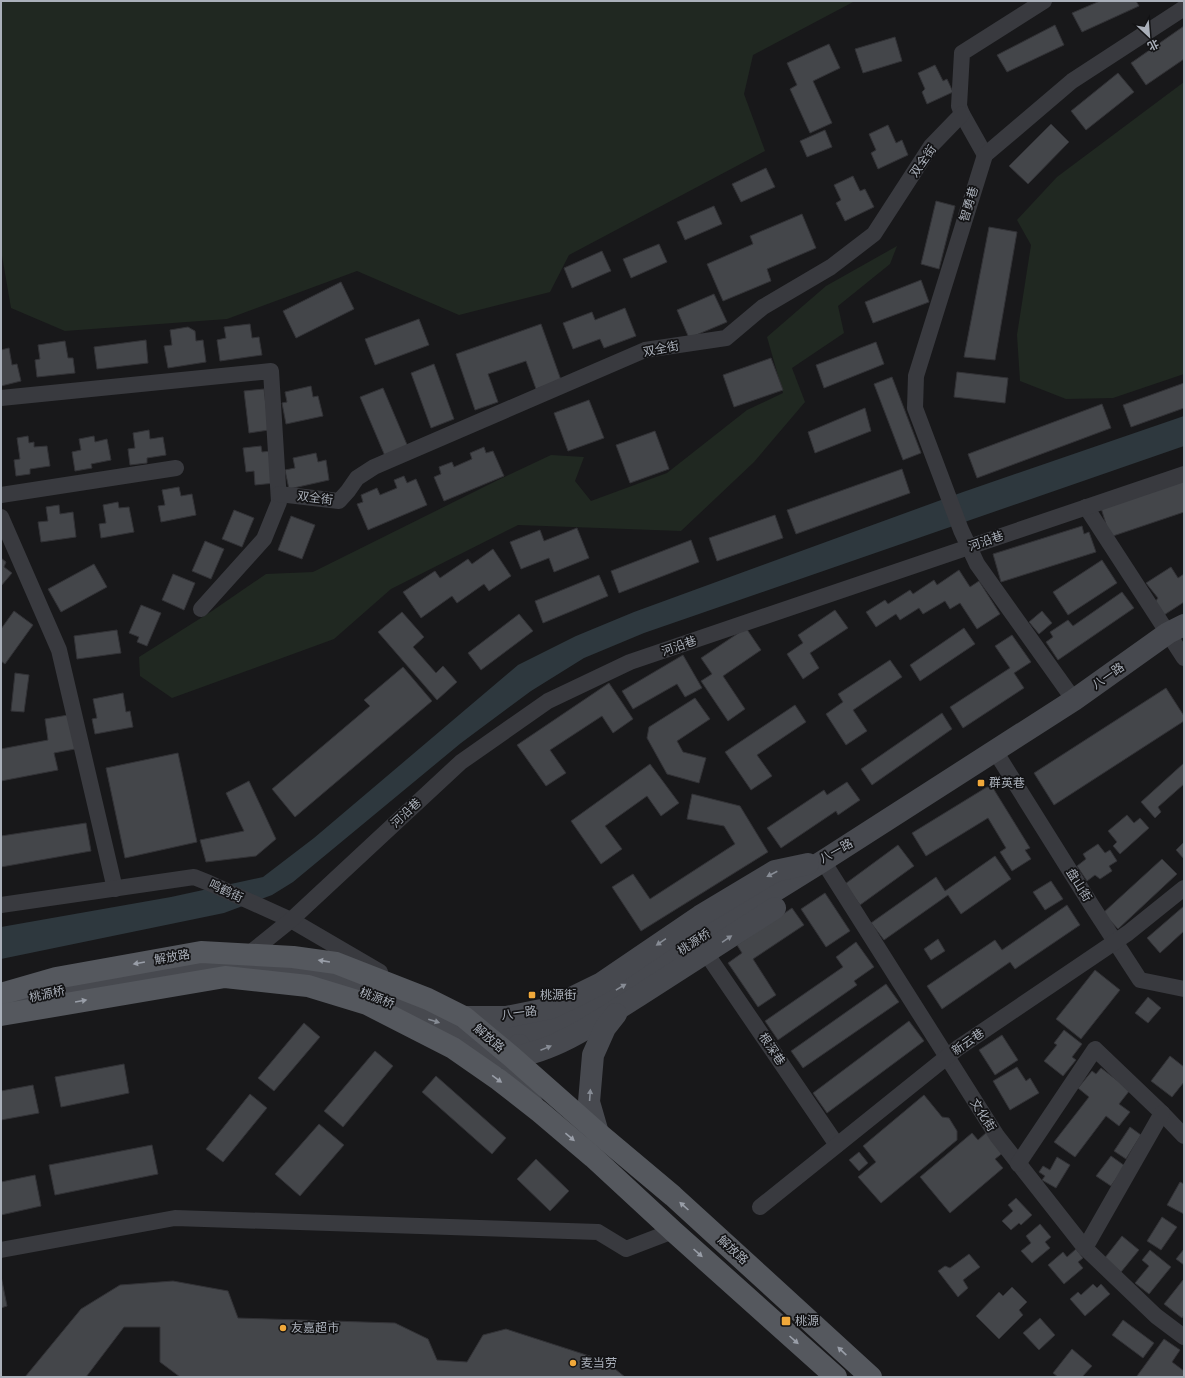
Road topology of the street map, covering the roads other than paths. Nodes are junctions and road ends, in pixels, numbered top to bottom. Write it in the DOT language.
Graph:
graph roads {
  1 [pos="1044,1"];
  2 [pos="1184,8"];
  3 [pos="962,114"];
  4 [pos="985,156"];
  5 [pos="1,398"];
  6 [pos="176,468"];
  7 [pos="1184,474"];
  8 [pos="279,494"];
  9 [pos="1,495"];
  10 [pos="1086,507"];
  11 [pos="1,517"];
  12 [pos="969,547"];
  13 [pos="201,609"];
  14 [pos="1176,629"];
  15 [pos="1184,658"];
  16 [pos="1074,700"];
  17 [pos="995,751"];
  18 [pos="823,861"];
  19 [pos="1184,888"];
  20 [pos="115,889"];
  21 [pos="1,905"];
  22 [pos="290,920"];
  23 [pos="1115,942"];
  24 [pos="706,953"];
  25 [pos="250,954"];
  26 [pos="600,984"];
  27 [pos="1184,989"];
  28 [pos="1,994"];
  29 [pos="428,1000"];
  30 [pos="1,1004"];
  31 [pos="623,1006"];
  32 [pos="1,1015"];
  33 [pos="464,1016"];
  34 [pos="453,1048"];
  35 [pos="512,1057"];
  36 [pos="946,1058"];
  37 [pos="540,1112"];
  38 [pos="1162,1113"];
  39 [pos="598,1133"];
  40 [pos="1184,1136"];
  41 [pos="838,1145"];
  42 [pos="1018,1164"];
  43 [pos="760,1207"];
  44 [pos="674,1231"];
  45 [pos="1085,1248"];
  46 [pos="1,1250"];
  47 [pos="1183,1334"];
  48 [pos="836,1377"];
  49 [pos="871,1377"];
  1 -- 3 [label="street"];
  2 -- 4 [label="street"];
  3 -- 4 [label="street"];
  3 -- 8 [label="street, 双全街"];
  4 -- 12 [label="street, 智勇巷"];
  5 -- 8 [label="street"];
  6 -- 9 [label="street"];
  7 -- 10 [label="street, 河沿巷"];
  8 -- 13 [label="street"];
  10 -- 12 [label="street, 河沿巷"];
  10 -- 14 [label="street"];
  11 -- 20 [label="street"];
  12 -- 16 [label="street, 智勇巷"];
  12 -- 22 [label="street, 河沿巷"];
  14 -- 15 [label="street"];
  14 -- 16 [label="main road, 八一路"];
  16 -- 17 [label="main road, 八一路"];
  17 -- 18 [label="main road, 八一路"];
  17 -- 23 [label="street, 盘山街"];
  24 -- 18 [label="main road, one-way"];
  18 -- 26 [label="main road, 八一路, one-way"];
  30 -- 18 [label="main road, 桃源桥, one-way"];
  18 -- 36 [label="street, 文化街"];
  19 -- 23 [label="street, 新云巷"];
  20 -- 21 [label="street, 鸣鹤街"];
  20 -- 22 [label="street, 鸣鹤街"];
  22 -- 25 [label="street, 河沿巷"];
  22 -- 29 [label="street, 鸣鹤街"];
  23 -- 27 [label="street, 盘山街"];
  23 -- 36 [label="street, 新云巷"];
  24 -- 31 [label="main road"];
  24 -- 41 [label="street, 根深巷"];
  25 -- 28 [label="main road, 解放路, one-way"];
  29 -- 25 [label="main road, 解放路, one-way"];
  26 -- 33 [label="main road, 八一路"];
  26 -- 35 [label="main road"];
  29 -- 33 [label="main road, 解放路"];
  35 -- 31 [label="main road, one-way"];
  39 -- 31 [label="main road, one-way"];
  32 -- 34 [label="main road, one-way"];
  33 -- 35 [label="main road, 解放路"];
  34 -- 35 [label="main road"];
  34 -- 37 [label="main road, one-way"];
  35 -- 37 [label="main road"];
  35 -- 39 [label="main road, 解放路"];
  36 -- 41 [label="street, 新云巷"];
  36 -- 42 [label="street, 文化街"];
  37 -- 44 [label="main road, one-way"];
  38 -- 40 [label="street"];
  38 -- 42 [label="street"];
  38 -- 45 [label="street"];
  49 -- 39 [label="main road, 解放路, one-way"];
  41 -- 43 [label="street, 新云巷"];
  42 -- 45 [label="street, 文化街"];
  44 -- 46 [label="street"];
  44 -- 48 [label="main road, one-way"];
  45 -- 47 [label="street, 文化街"];
}
